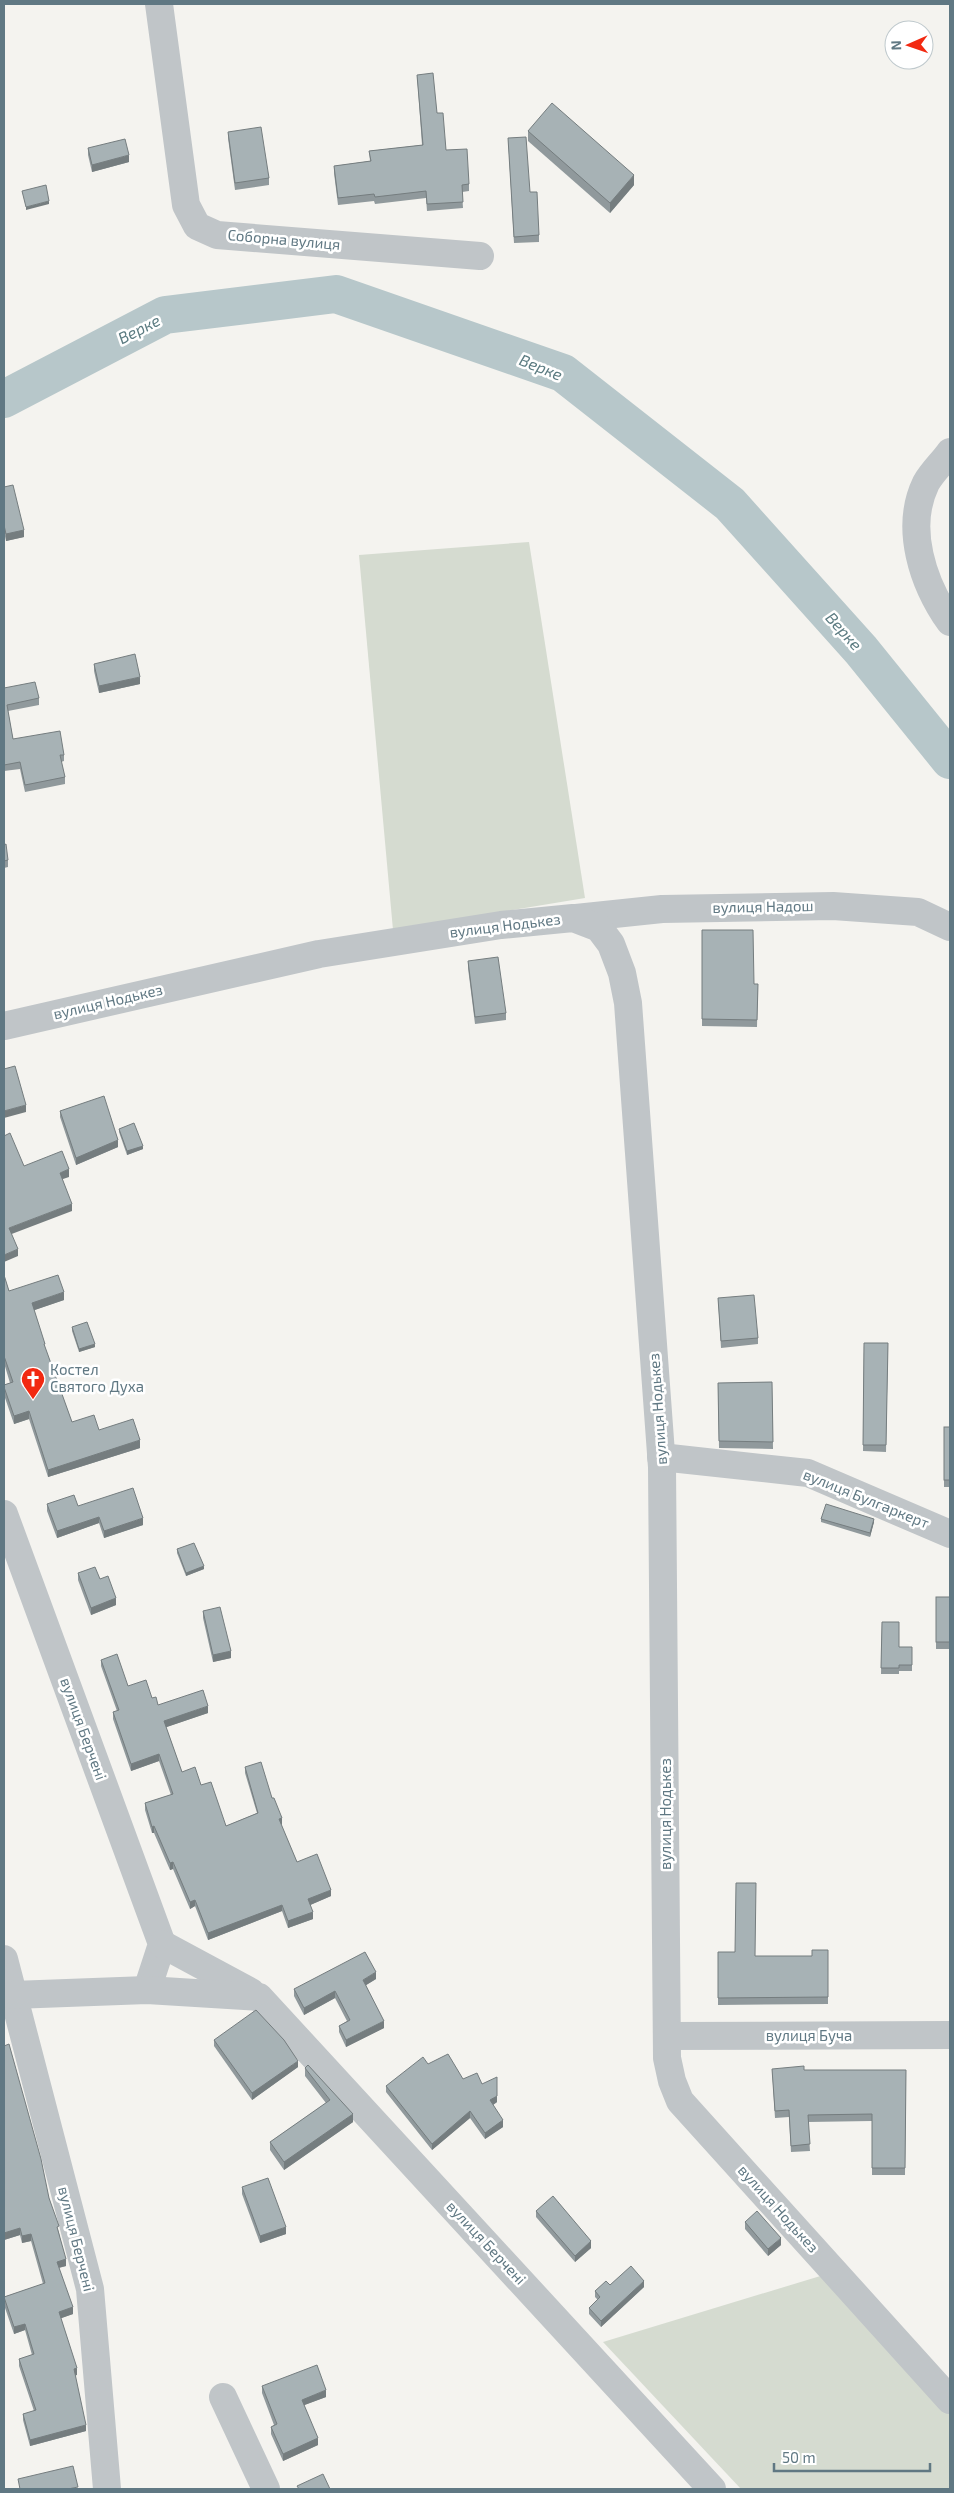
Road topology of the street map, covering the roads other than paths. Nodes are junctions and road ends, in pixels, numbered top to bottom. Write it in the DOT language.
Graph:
graph roads {
  1 [pos="159,4"];
  2 [pos="480,256"];
  3 [pos="950,452"];
  4 [pos="950,622"];
  5 [pos="573,918"];
  6 [pos="950,927"];
  7 [pos="4,1026"];
  8 [pos="661,1457"];
  9 [pos="4,1514"];
  10 [pos="950,1534"];
  11 [pos="162,1944"];
  12 [pos="4,1959"];
  13 [pos="147,1990"];
  14 [pos="13,1995"];
  15 [pos="259,1997"];
  16 [pos="950,2035"];
  17 [pos="668,2036"];
  18 [pos="224,2396"];
  19 [pos="950,2400"];
  20 [pos="107,2489"];
  21 [pos="266,2489"];
  22 [pos="712,2489"];
  1 -- 2 [label="street, Соборна вулиця"];
  3 -- 4 [label="street"];
  5 -- 6 [label="street, вулиця Надош"];
  5 -- 7 [label="street, вулиця Нодькез"];
  5 -- 8 [label="street, вулиця Нодькез"];
  8 -- 10 [label="street, вулиця Булгаркерт"];
  8 -- 17 [label="street, вулиця Нодькез"];
  9 -- 11 [label="street, вулиця Берчені"];
  11 -- 13 [label="street"];
  11 -- 15 [label="street, вулиця Берчені"];
  12 -- 14 [label="street, вулиця Берчені"];
  13 -- 14 [label="street"];
  13 -- 15 [label="street"];
  14 -- 20 [label="street, вулиця Берчені"];
  15 -- 22 [label="street, вулиця Берчені"];
  16 -- 17 [label="street, вулиця Буча"];
  17 -- 19 [label="street, вулиця Нодькез"];
  18 -- 21 [label="street"];
}
